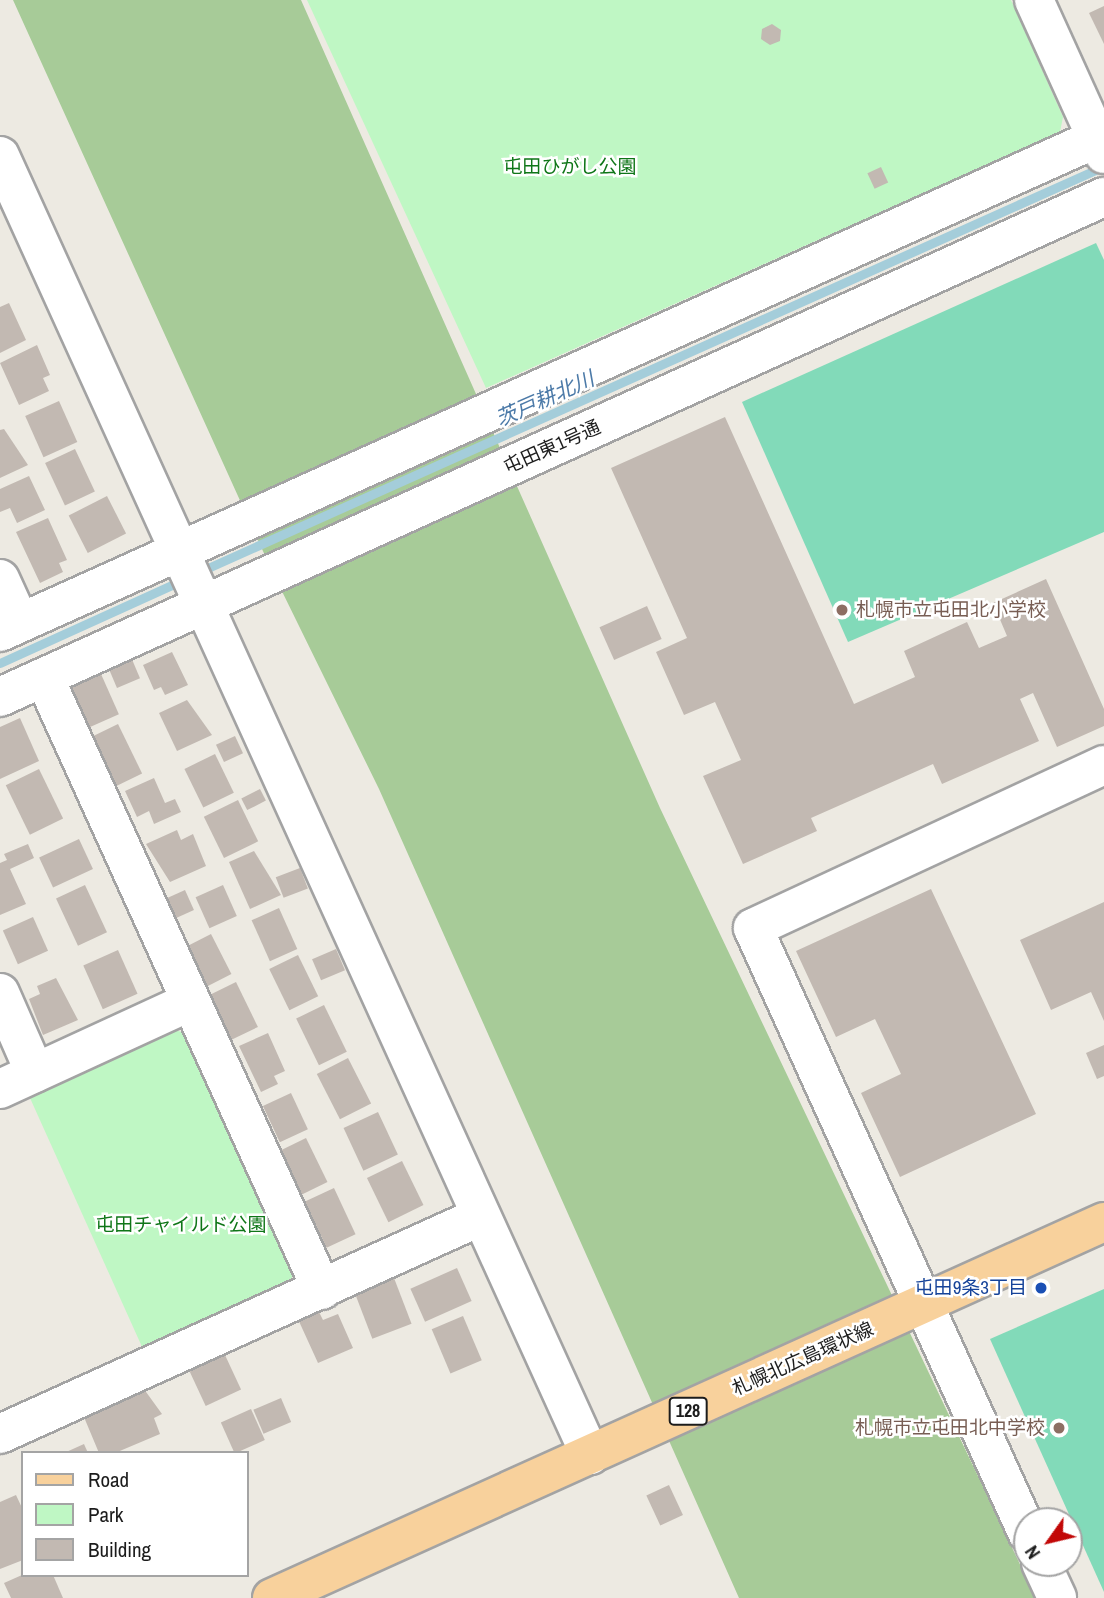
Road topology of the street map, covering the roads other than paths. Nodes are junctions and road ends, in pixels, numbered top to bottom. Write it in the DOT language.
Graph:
graph roads {
  1 [pos="1034,0"];
  2 [pos="1101,144"];
  3 [pos="0,156"];
  4 [pos="1104,197"];
  5 [pos="191,576"];
  6 [pos="0,579"];
  7 [pos="10,628"];
  8 [pos="44,677"];
  9 [pos="0,697"];
  10 [pos="1104,765"];
  11 [pos="0,993"];
  12 [pos="191,1001"];
  13 [pos="35,1073"];
  14 [pos="0,1089"];
  15 [pos="479,1217"];
  16 [pos="1104,1222"];
  17 [pos="322,1290"];
  18 [pos="924,1304"];
  19 [pos="0,1434"];
  20 [pos="590,1455"];
  21 [pos="1016,1507"];
  22 [pos="1047,1577"];
  23 [pos="272,1598"];
  24 [pos="1057,1598"];
  1 -- 2 [label="street"];
  2 -- 5 [label="street, 屯田東1号通"];
  3 -- 5 [label="street"];
  4 -- 5 [label="street, 屯田東1号通"];
  5 -- 7 [label="street, 屯田東1号通"];
  5 -- 8 [label="street, 屯田東1号通"];
  5 -- 15 [label="street"];
  6 -- 7 [label="street"];
  8 -- 9 [label="street, 屯田東1号通"];
  8 -- 12 [label="street"];
  10 -- 18 [label="street"];
  11 -- 13 [label="street"];
  12 -- 13 [label="street"];
  12 -- 17 [label="street"];
  13 -- 14 [label="street"];
  15 -- 17 [label="street"];
  15 -- 20 [label="street"];
  16 -- 18 [label="main road, 札幌北広島環状線 / 128"];
  17 -- 19 [label="street"];
  18 -- 20 [label="main road, 札幌北広島環状線 / 128"];
  18 -- 21 [label="street"];
  20 -- 23 [label="main road, 札幌北広島環状線 / 128"];
  22 -- 24 [label="street"];
}
